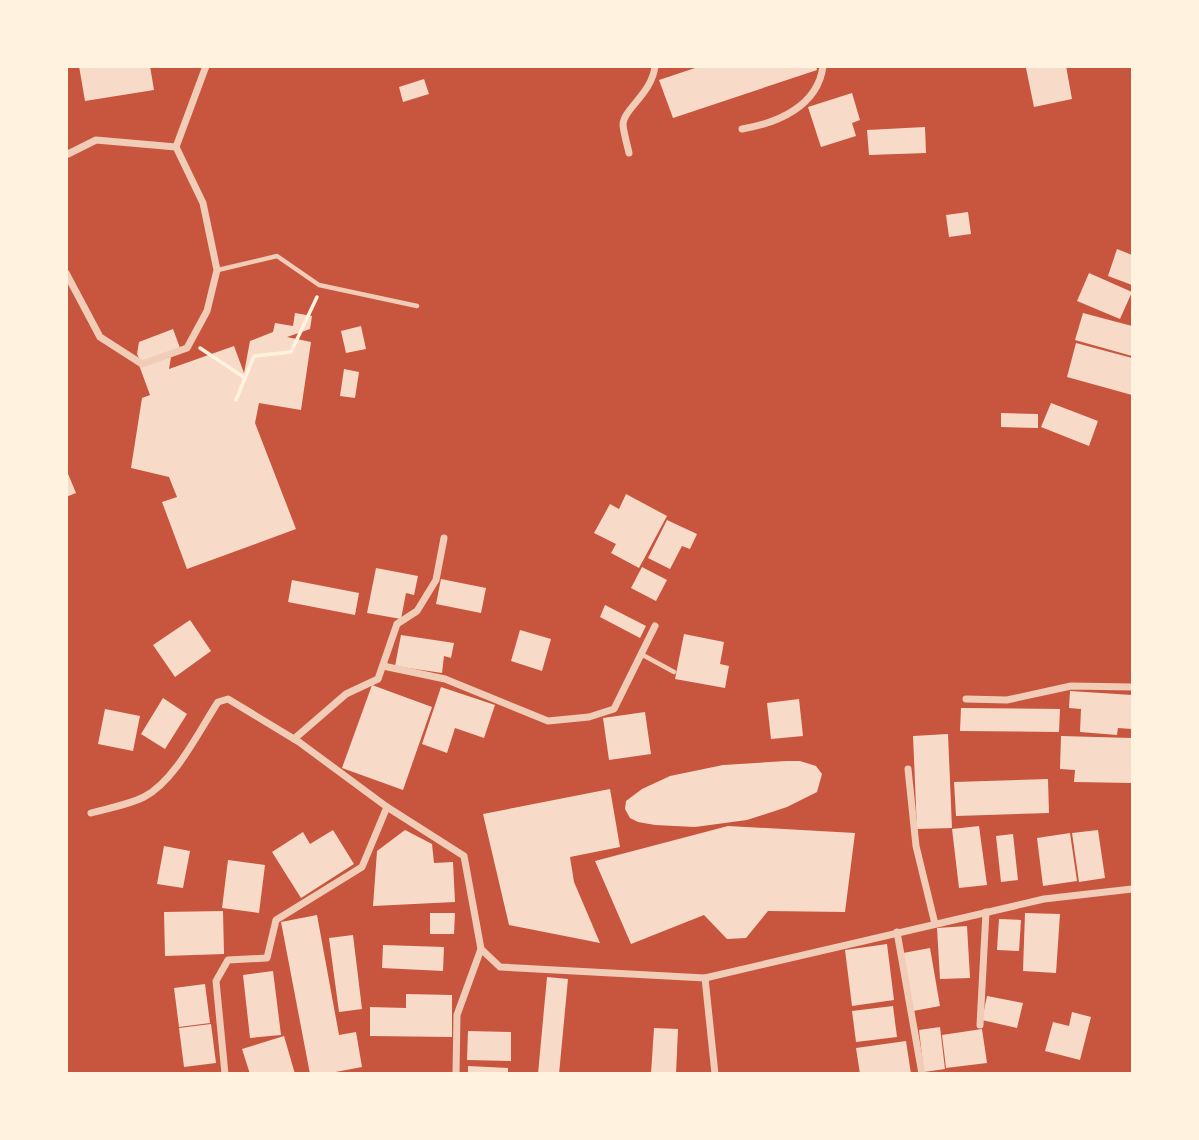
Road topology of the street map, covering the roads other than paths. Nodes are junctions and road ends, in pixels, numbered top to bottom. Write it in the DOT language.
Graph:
graph roads {
  1 [pos="206,66"];
  2 [pos="655,66"];
  3 [pos="822,66"];
  4 [pos="742,129"];
  5 [pos="176,147"];
  6 [pos="629,153"];
  7 [pos="66,155"];
  8 [pos="217,270"];
  9 [pos="66,274"];
  10 [pos="417,306"];
  11 [pos="444,538"];
  12 [pos="655,626"];
  13 [pos="641,654"];
  14 [pos="383,666"];
  15 [pos="674,672"];
  16 [pos="1132,687"];
  17 [pos="966,699"];
  18 [pos="294,739"];
  19 [pos="908,769"];
  20 [pos="387,807"];
  21 [pos="92,813"];
  22 [pos="1132,889"];
  23 [pos="986,912"];
  24 [pos="935,924"];
  25 [pos="897,932"];
  26 [pos="481,949"];
  27 [pos="705,978"];
  28 [pos="981,1025"];
  29 [pos="225,1073"];
  30 [pos="456,1073"];
  31 [pos="715,1073"];
  32 [pos="922,1073"];
  1 -- 5 [label="street"];
  2 -- 6 [label="street"];
  3 -- 4 [label="street"];
  5 -- 7 [label="street"];
  5 -- 8 [label="street"];
  8 -- 9 [label="street"];
  8 -- 10 [label="lane"];
  11 -- 14 [label="street"];
  12 -- 13 [label="street"];
  13 -- 14 [label="street"];
  13 -- 15 [label="lane"];
  14 -- 18 [label="street"];
  16 -- 17 [label="street"];
  18 -- 20 [label="street"];
  18 -- 21 [label="street"];
  19 -- 24 [label="street"];
  20 -- 26 [label="street"];
  20 -- 29 [label="street"];
  22 -- 23 [label="street"];
  23 -- 24 [label="street"];
  23 -- 28 [label="street"];
  24 -- 25 [label="street"];
  25 -- 27 [label="street"];
  25 -- 32 [label="street"];
  26 -- 27 [label="street"];
  26 -- 30 [label="street"];
  27 -- 31 [label="street"];
}
